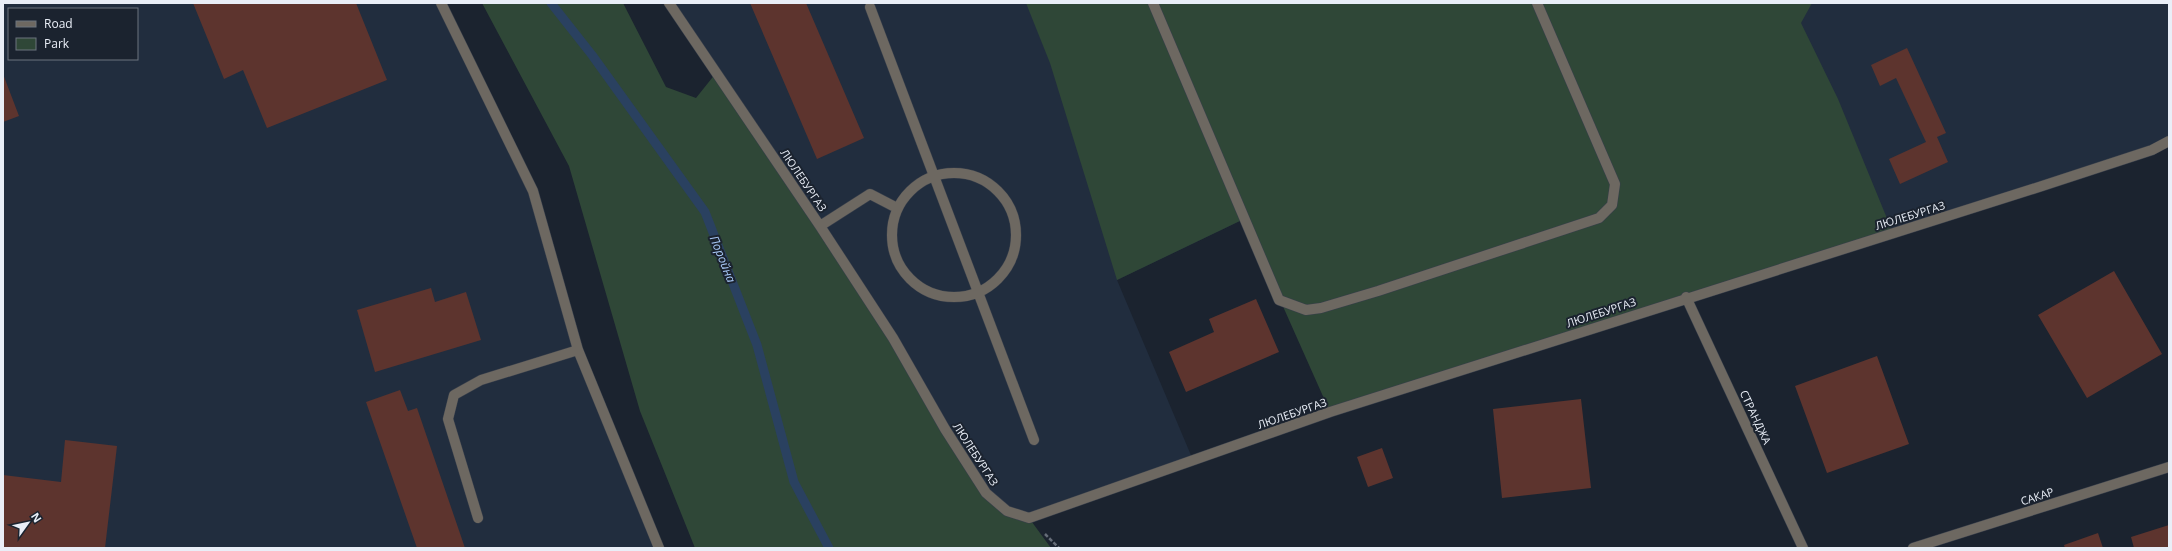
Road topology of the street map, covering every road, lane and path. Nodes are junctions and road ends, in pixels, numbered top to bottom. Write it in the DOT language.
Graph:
graph roads {
  1 [pos="442,3"];
  2 [pos="669,3"];
  3 [pos="1153,3"];
  4 [pos="1537,3"];
  5 [pos="870,7"];
  6 [pos="2169,141"];
  7 [pos="934,175"];
  8 [pos="897,208"];
  9 [pos="820,226"];
  10 [pos="978,293"];
  11 [pos="1686,297"];
  12 [pos="578,350"];
  13 [pos="1034,440"];
  14 [pos="2169,467"];
  15 [pos="478,518"];
  16 [pos="659,548"];
  17 [pos="1803,548"];
  18 [pos="1913,548"];
  1 -- 12 [label="street"];
  2 -- 9 [label="street, ЛЮЛЕБУРГАЗ"];
  3 -- 4 [label="street"];
  5 -- 7 [label="street"];
  6 -- 11 [label="street, ЛЮЛЕБУРГАЗ"];
  7 -- 8 [label="street"];
  7 -- 10 [label="street"];
  7 -- 10 [label="street"];
  8 -- 9 [label="street"];
  8 -- 10 [label="street"];
  9 -- 11 [label="street, ЛЮЛЕБУРГАЗ"];
  10 -- 13 [label="street"];
  11 -- 17 [label="street, СТРАНДЖА"];
  12 -- 15 [label="street"];
  12 -- 16 [label="street"];
  14 -- 18 [label="street, САКАР"];
}
